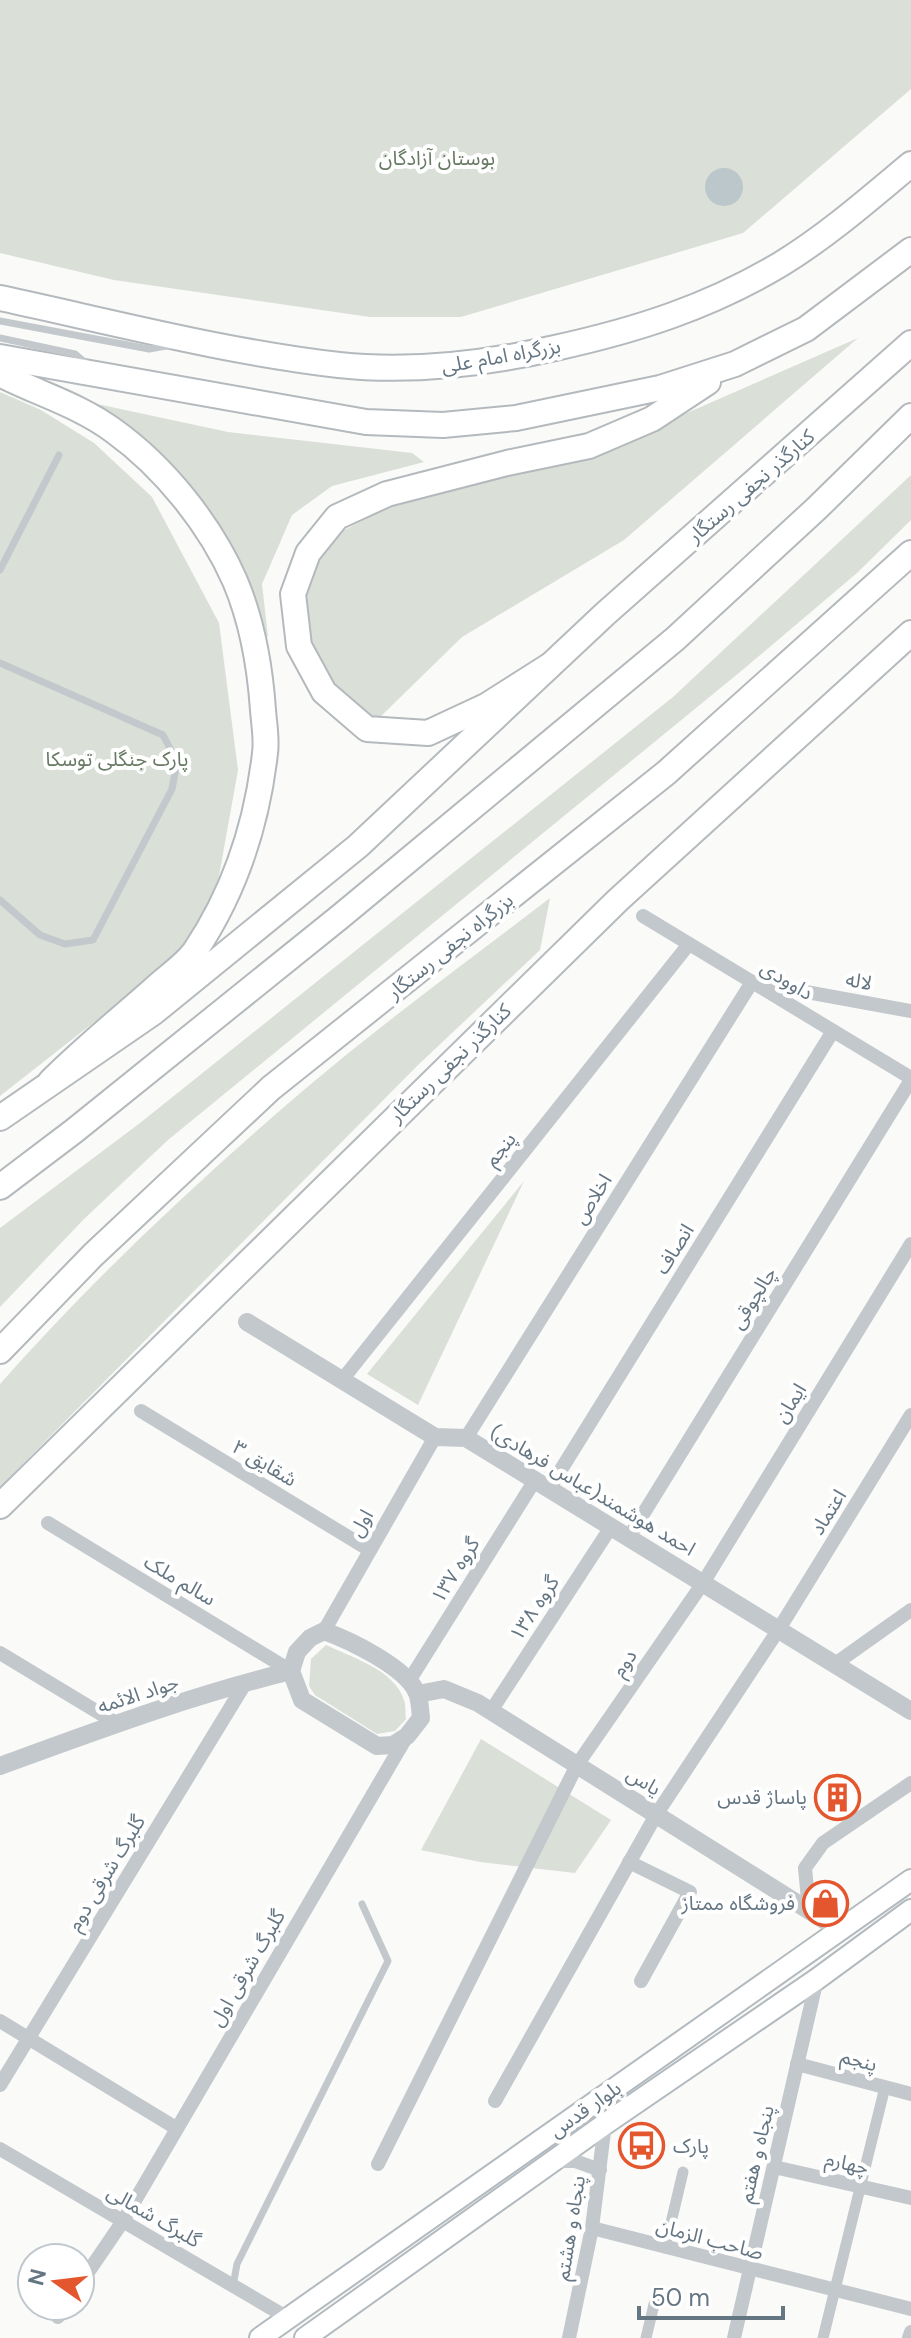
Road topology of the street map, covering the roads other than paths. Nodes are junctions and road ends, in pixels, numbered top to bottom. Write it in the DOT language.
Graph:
graph roads {
  1 [pos="911,164"];
  2 [pos="911,250"];
  3 [pos="0,298"];
  4 [pos="0,321"];
  5 [pos="0,338"];
  6 [pos="198,340"];
  7 [pos="911,343"];
  8 [pos="0,357"];
  9 [pos="735,364"];
  10 [pos="96,373"];
  11 [pos="0,374"];
  12 [pos="911,416"];
  13 [pos="59,455"];
  14 [pos="911,553"];
  15 [pos="0,570"];
  16 [pos="911,633"];
  17 [pos="0,663"];
  18 [pos="549,666"];
  19 [pos="0,900"];
  20 [pos="643,916"];
  21 [pos="689,944"];
  22 [pos="752,982"];
  23 [pos="911,1011"];
  24 [pos="833,1031"];
  25 [pos="911,1079"];
  26 [pos="51,1081"];
  27 [pos="0,1118"];
  28 [pos="0,1187"];
  29 [pos="911,1244"];
  30 [pos="247,1322"];
  31 [pos="0,1351"];
  32 [pos="342,1380"];
  33 [pos="141,1411"];
  34 [pos="911,1415"];
  35 [pos="435,1437"];
  36 [pos="466,1438"];
  37 [pos="542,1484"];
  38 [pos="0,1506"];
  39 [pos="48,1523"];
  40 [pos="611,1527"];
  41 [pos="629,1537"];
  42 [pos="368,1549"];
  43 [pos="703,1583"];
  44 [pos="911,1610"];
  45 [pos="779,1629"];
  46 [pos="324,1631"];
  47 [pos="0,1653"];
  48 [pos="835,1664"];
  49 [pos="291,1671"];
  50 [pos="246,1682"];
  51 [pos="413,1688"];
  52 [pos="491,1711"];
  53 [pos="911,1711"];
  54 [pos="116,1723"];
  55 [pos="407,1736"];
  56 [pos="577,1765"];
  57 [pos="0,1766"];
  58 [pos="911,1783"];
  59 [pos="656,1815"];
  60 [pos="629,1862"];
  61 [pos="911,1880"];
  62 [pos="362,1904"];
  63 [pos="809,1910"];
  64 [pos="911,1910"];
  65 [pos="840,1930"];
  66 [pos="817,1979"];
  67 [pos="641,1981"];
  68 [pos="0,2021"];
  69 [pos="28,2038"];
  70 [pos="797,2064"];
  71 [pos="0,2085"];
  72 [pos="885,2087"];
  73 [pos="911,2094"];
  74 [pos="495,2101"];
  75 [pos="605,2124"];
  76 [pos="176,2128"];
  77 [pos="0,2149"];
  78 [pos="553,2161"];
  79 [pos="378,2164"];
  80 [pos="774,2167"];
  81 [pos="600,2170"];
  82 [pos="683,2172"];
  83 [pos="861,2186"];
  84 [pos="911,2198"];
  85 [pos="123,2221"];
  86 [pos="592,2228"];
  87 [pos="665,2248"];
  88 [pos="96,2261"];
  89 [pos="750,2270"];
  90 [pos="233,2286"];
  91 [pos="835,2290"];
  92 [pos="656,2296"];
  93 [pos="911,2309"];
  94 [pos="288,2318"];
  95 [pos="911,2332"];
  96 [pos="313,2336"];
  97 [pos="260,2338"];
  98 [pos="569,2338"];
  99 [pos="646,2338"];
  100 [pos="734,2338"];
  101 [pos="823,2338"];
  102 [pos="909,2338"];
  1 -- 6 [label="main road, بزرگراه امام علی"];
  2 -- 9 [label="main road"];
  3 -- 6 [label="main road, بزرگراه امام علی"];
  4 -- 6 [label="lane"];
  5 -- 10 [label="lane"];
  7 -- 18 [label="main road, کنارگذر نجفی رستگار"];
  8 -- 10 [label="main road"];
  9 -- 10 [label="main road"];
  9 -- 18 [label="main road"];
  11 -- 26 [label="main road"];
  12 -- 28 [label="main road"];
  13 -- 15 [label="lane"];
  14 -- 31 [label="main road, بزرگراه نجفی رستگار"];
  16 -- 38 [label="main road, کنارگذر نجفی رستگار"];
  17 -- 19 [label="lane"];
  18 -- 26 [label="main road, کنارگذر نجفی رستگار"];
  20 -- 21 [label="street, داوودی"];
  21 -- 22 [label="street, داوودی"];
  21 -- 32 [label="street, پنجم"];
  22 -- 23 [label="street, لاله"];
  22 -- 24 [label="street, داوودی"];
  22 -- 36 [label="street, اخلاص"];
  24 -- 25 [label="street, داوودی"];
  24 -- 37 [label="street, انصاف"];
  25 -- 41 [label="street, چالچوقی"];
  26 -- 27 [label="main road, کنارگذر نجفی رستگار"];
  29 -- 43 [label="street, ایمان"];
  30 -- 32 [label="street, احمد هوشمند(عباس فرهادی)"];
  32 -- 35 [label="street, احمد هوشمند(عباس فرهادی)"];
  33 -- 42 [label="street, شقایق ۳"];
  34 -- 45 [label="street, اعتماد"];
  35 -- 36 [label="street, احمد هوشمند(عباس فرهادی)"];
  35 -- 42 [label="street, اول"];
  36 -- 37 [label="street, احمد هوشمند(عباس فرهادی)"];
  37 -- 40 [label="street, احمد هوشمند(عباس فرهادی)"];
  37 -- 51 [label="street, گروه ۱۳۷"];
  39 -- 49 [label="street, سالم ملک"];
  40 -- 41 [label="street, احمد هوشمند(عباس فرهادی)"];
  40 -- 52 [label="street, گروه ۱۳۸"];
  41 -- 43 [label="street, احمد هوشمند(عباس فرهادی)"];
  42 -- 46 [label="street, اول"];
  43 -- 45 [label="street, احمد هوشمند(عباس فرهادی)"];
  43 -- 56 [label="street, دوم"];
  44 -- 48 [label="street"];
  45 -- 48 [label="street, احمد هوشمند(عباس فرهادی)"];
  45 -- 59 [label="street"];
  46 -- 49 [label="street"];
  46 -- 51 [label="street"];
  47 -- 54 [label="street"];
  48 -- 53 [label="street, احمد هوشمند(عباس فرهادی)"];
  49 -- 50 [label="street, جواد الائمه"];
  49 -- 55 [label="street"];
  50 -- 54 [label="street, جواد الائمه"];
  50 -- 69 [label="street, گلبرگ شرقی دوم"];
  51 -- 52 [label="street, یاس"];
  51 -- 55 [label="street"];
  52 -- 56 [label="street, یاس"];
  54 -- 57 [label="street, جواد الائمه"];
  55 -- 76 [label="street, گلبرگ شرقی اول"];
  56 -- 59 [label="street, یاس"];
  56 -- 79 [label="street, دوم"];
  58 -- 63 [label="street"];
  59 -- 60 [label="street"];
  59 -- 63 [label="street, یاس"];
  60 -- 67 [label="street"];
  60 -- 74 [label="street"];
  61 -- 65 [label="main road, بلوار قدس"];
  62 -- 90 [label="lane"];
  63 -- 65 [label="street, یاس"];
  64 -- 66 [label="main road, بلوار قدس"];
  65 -- 94 [label="main road, بلوار قدس"];
  66 -- 70 [label="street, پنجاه و هفتم"];
  66 -- 75 [label="main road, بلوار قدس"];
  68 -- 69 [label="street"];
  69 -- 71 [label="street, گلبرگ شرقی دوم"];
  69 -- 76 [label="street"];
  70 -- 72 [label="street, پنجم"];
  70 -- 80 [label="street, پنجاه و هفتم"];
  72 -- 73 [label="street, پنجم"];
  72 -- 83 [label="street"];
  75 -- 78 [label="main road, بلوار قدس"];
  75 -- 81 [label="street, پنجاه و هشتم"];
  76 -- 85 [label="street, گلبرگ شرقی اول"];
  77 -- 85 [label="street, گلبرگ شمالی"];
  78 -- 81 [label="street"];
  78 -- 96 [label="main road, بلوار قدس"];
  80 -- 83 [label="street, چهارم"];
  80 -- 89 [label="street, پنجاه و هفتم"];
  81 -- 86 [label="street, پنجاه و هشتم"];
  82 -- 87 [label="street"];
  83 -- 84 [label="street, چهارم"];
  83 -- 91 [label="street"];
  85 -- 88 [label="street, گلبرگ شرقی اول"];
  85 -- 90 [label="street, گلبرگ شمالی"];
  86 -- 87 [label="street, صاحب الزمان"];
  86 -- 98 [label="street, پنجاه و هشتم"];
  87 -- 89 [label="street, صاحب الزمان"];
  89 -- 91 [label="street, صاحب الزمان"];
  89 -- 100 [label="street, پنجاه و هفتم"];
  90 -- 94 [label="street, گلبرگ شمالی"];
  91 -- 93 [label="street, صاحب الزمان"];
  91 -- 101 [label="street"];
  92 -- 99 [label="street"];
  94 -- 96 [label="main road"];
  94 -- 97 [label="main road, بلوار قدس"];
  95 -- 102 [label="street"];
}
